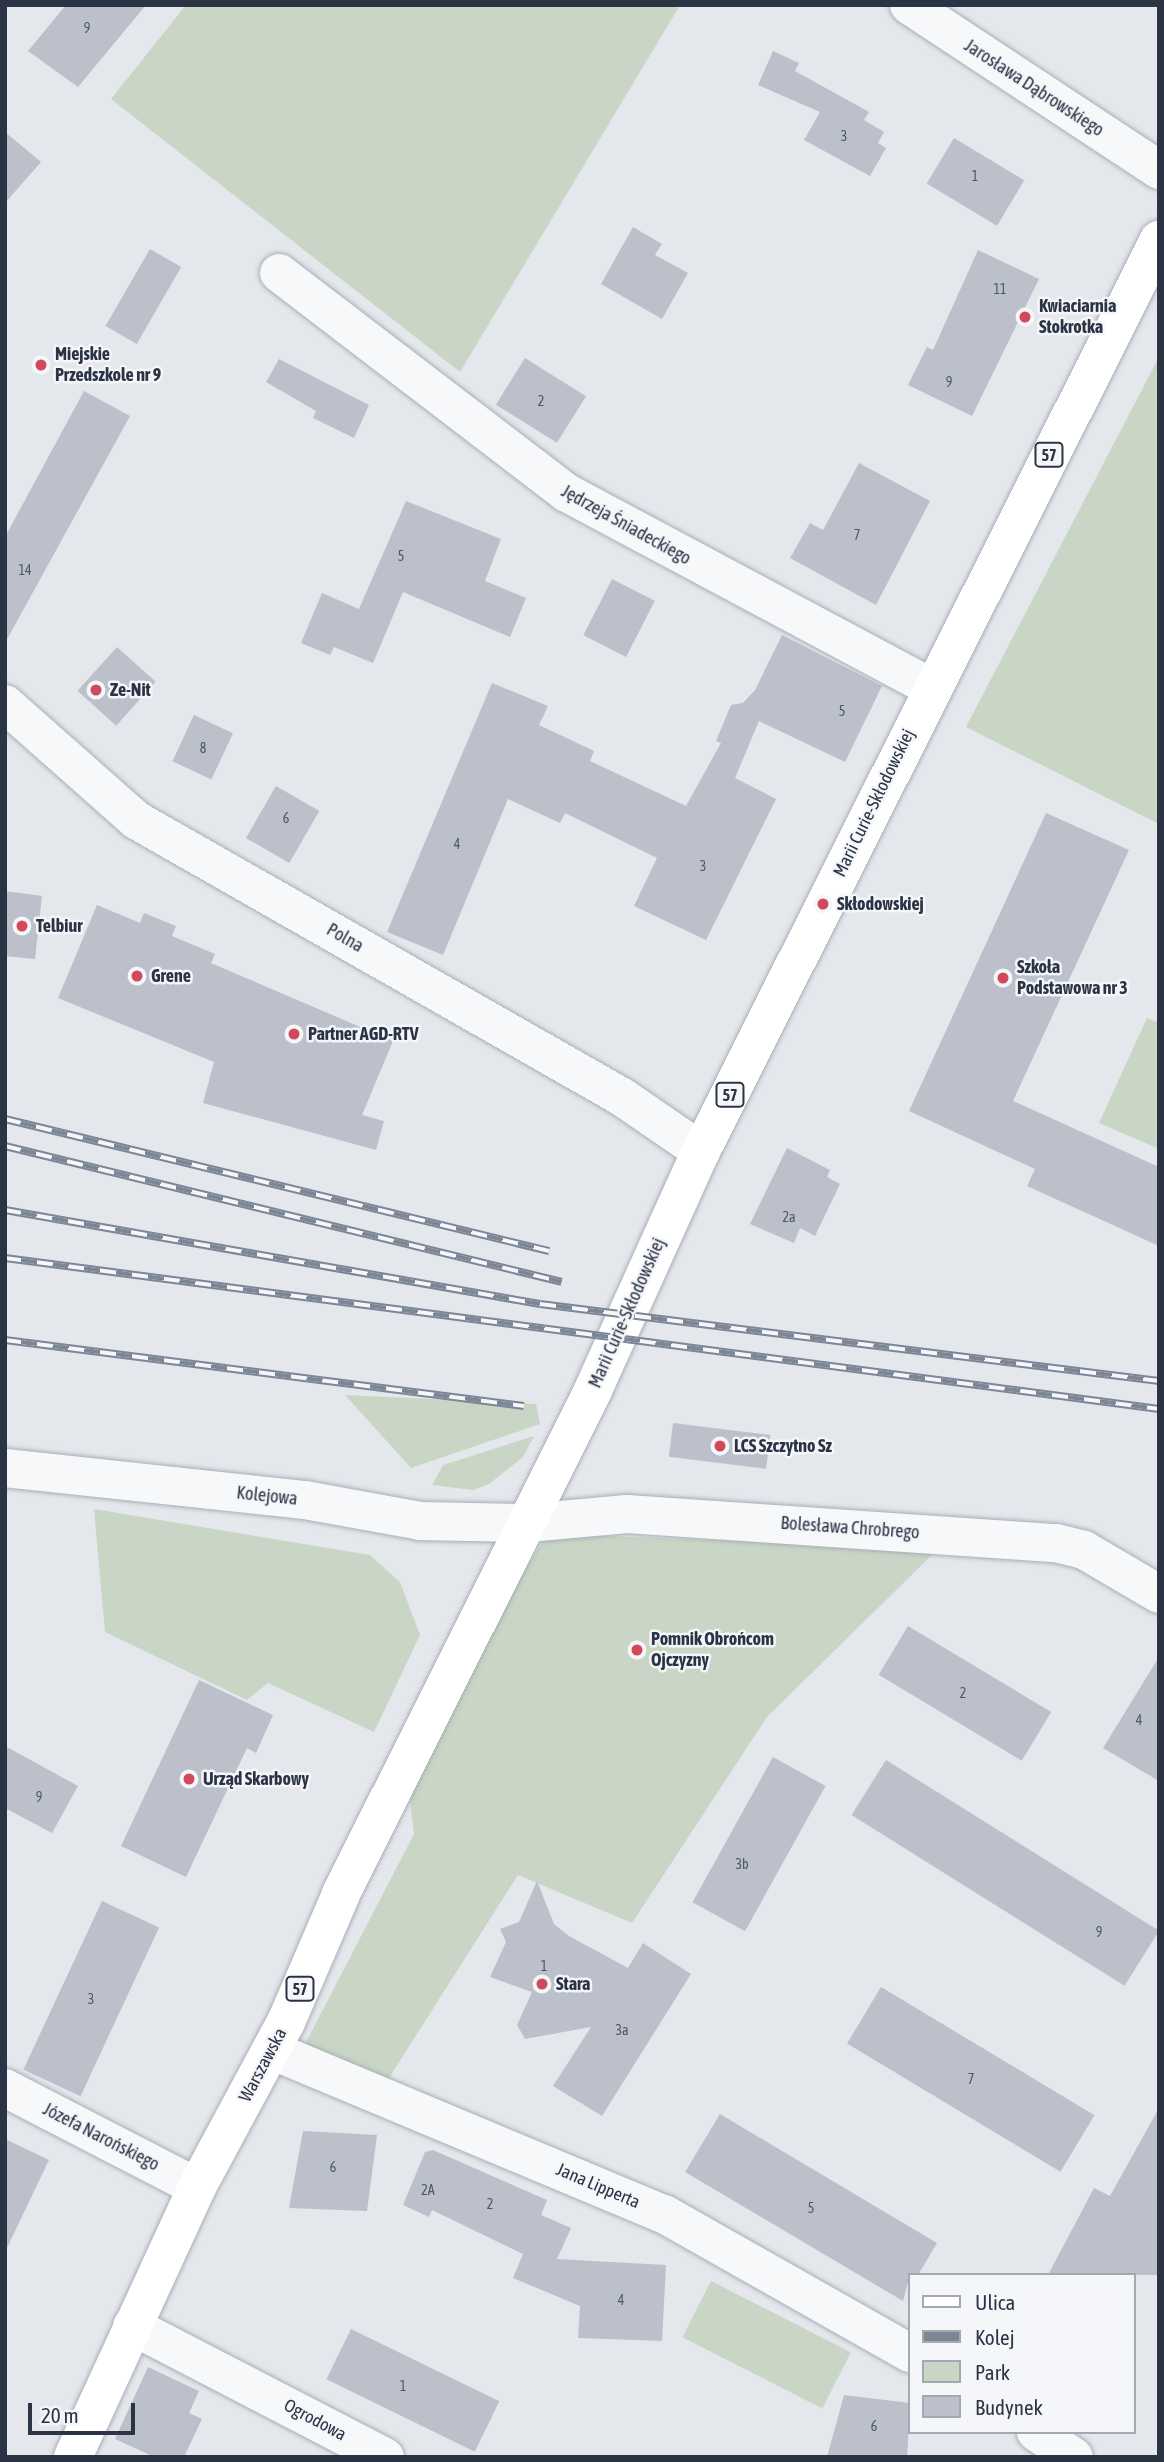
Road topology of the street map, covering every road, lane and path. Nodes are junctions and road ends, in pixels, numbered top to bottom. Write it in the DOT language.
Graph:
graph roads {
  1 [pos="909,5"];
  2 [pos="1159,170"];
  3 [pos="1159,240"];
  4 [pos="279,273"];
  5 [pos="931,687"];
  6 [pos="5,704"];
  7 [pos="701,1151"];
  8 [pos="5,1468"];
  9 [pos="528,1523"];
  10 [pos="1159,1594"];
  11 [pos="271,2050"];
  12 [pos="5,2088"];
  13 [pos="197,2187"];
  14 [pos="132,2326"];
  15 [pos="908,2352"];
  16 [pos="1038,2434"];
  17 [pos="73,2457"];
  18 [pos="385,2457"];
  19 [pos="1074,2457"];
  1 -- 2 [label="street, Jarosława Dąbrowskiego"];
  3 -- 5 [label="main road, Marii Curie-Skłodowskiej / 57"];
  4 -- 5 [label="street, Jędrzeja Śniadeckiego"];
  5 -- 7 [label="main road, Marii Curie-Skłodowskiej / 57"];
  6 -- 7 [label="street, Polna"];
  7 -- 9 [label="main road, Marii Curie-Skłodowskiej / 57"];
  8 -- 9 [label="street, Kolejowa"];
  9 -- 10 [label="street, Bolesława Chrobrego"];
  9 -- 11 [label="main road, Warszawska / 57"];
  11 -- 13 [label="main road, Warszawska / 57"];
  11 -- 15 [label="street, Jana Lipperta"];
  12 -- 13 [label="street, Józefa Narońskiego"];
  13 -- 14 [label="main road, Warszawska / 57"];
  14 -- 17 [label="main road, Warszawska / 57"];
  14 -- 18 [label="street, Ogrodowa"];
  16 -- 19 [label="street"];
}
